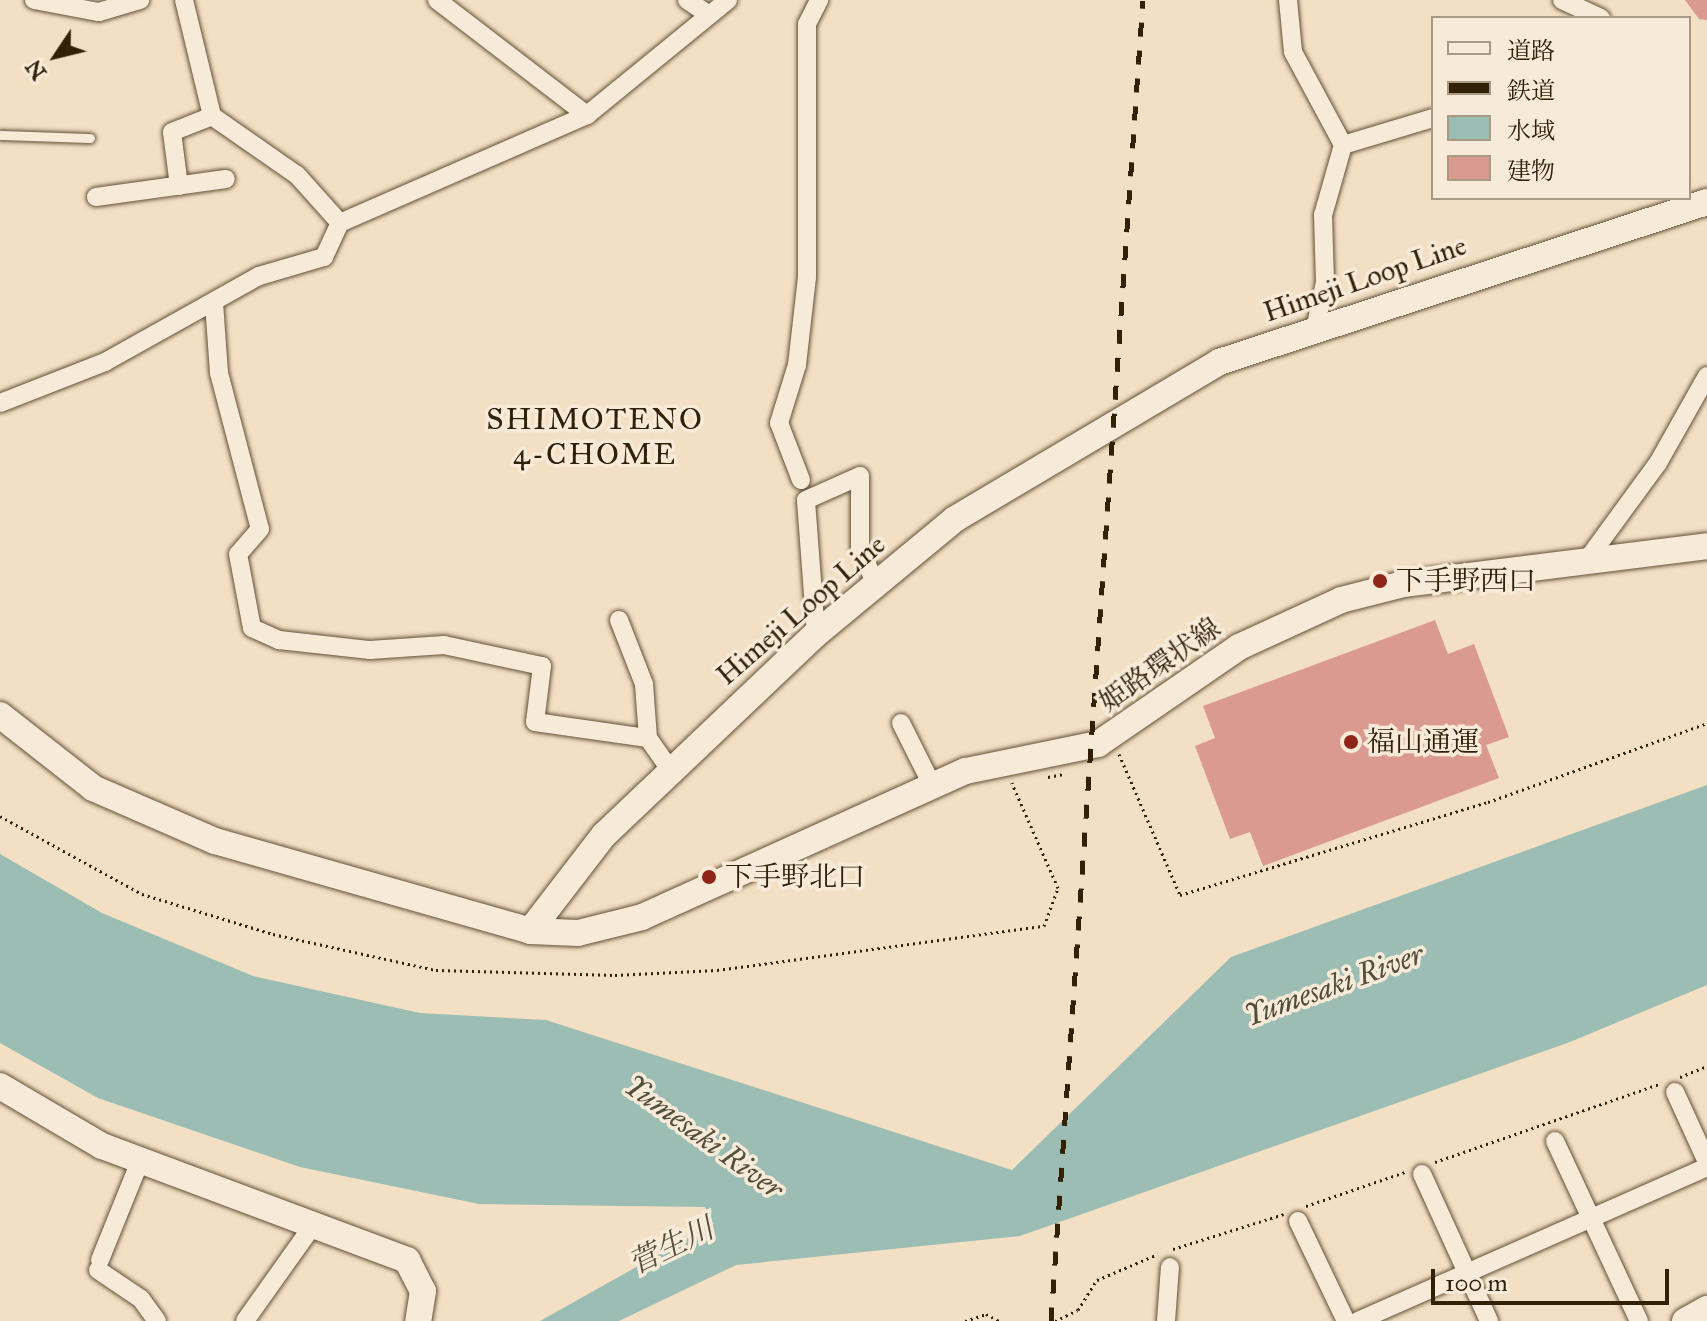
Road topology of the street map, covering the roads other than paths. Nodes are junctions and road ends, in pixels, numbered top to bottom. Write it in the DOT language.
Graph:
graph roads {
  1 [pos="34,0"];
  2 [pos="140,0"];
  3 [pos="184,0"];
  4 [pos="437,0"];
  5 [pos="687,0"];
  6 [pos="728,0"];
  7 [pos="819,0"];
  8 [pos="1288,0"];
  9 [pos="1562,0"];
  10 [pos="708,14"];
  11 [pos="1597,16"];
  12 [pos="587,115"];
  13 [pos="212,116"];
  14 [pos="1431,119"];
  15 [pos="0,135"];
  16 [pos="90,138"];
  17 [pos="1343,145"];
  18 [pos="226,179"];
  19 [pos="179,186"];
  20 [pos="96,197"];
  21 [pos="1707,202"];
  22 [pos="340,223"];
  23 [pos="214,303"];
  24 [pos="1315,330"];
  25 [pos="1707,376"];
  26 [pos="0,403"];
  27 [pos="801,480"];
  28 [pos="1707,546"];
  29 [pos="1584,564"];
  30 [pos="876,585"];
  31 [pos="619,620"];
  32 [pos="816,634"];
  33 [pos="0,715"];
  34 [pos="901,723"];
  35 [pos="648,738"];
  36 [pos="671,771"];
  37 [pos="932,785"];
  38 [pos="530,931"];
  39 [pos="0,1086"];
  40 [pos="1675,1092"];
  41 [pos="1555,1141"];
  42 [pos="140,1161"];
  43 [pos="1707,1164"];
  44 [pos="1417,1171"];
  45 [pos="1592,1220"];
  46 [pos="1298,1221"];
  47 [pos="311,1228"];
  48 [pos="1170,1267"];
  49 [pos="1467,1274"];
  50 [pos="1707,1309"];
  51 [pos="157,1321"];
  52 [pos="245,1321"];
  53 [pos="418,1321"];
  54 [pos="1166,1321"];
  55 [pos="1346,1321"];
  56 [pos="1358,1321"];
  57 [pos="1489,1321"];
  58 [pos="1639,1321"];
  59 [pos="1685,1321"];
  1 -- 2 [label="street"];
  3 -- 13 [label="street"];
  4 -- 12 [label="street"];
  5 -- 10 [label="street"];
  6 -- 10 [label="street"];
  7 -- 27 [label="street"];
  8 -- 17 [label="street"];
  9 -- 11 [label="street"];
  10 -- 12 [label="street"];
  12 -- 22 [label="street"];
  13 -- 19 [label="street"];
  13 -- 22 [label="street"];
  14 -- 17 [label="street"];
  15 -- 16 [label="lane"];
  17 -- 24 [label="street"];
  18 -- 19 [label="street"];
  19 -- 20 [label="street"];
  21 -- 24 [label="main road, Himeji Loop Line"];
  22 -- 23 [label="street"];
  23 -- 26 [label="street"];
  23 -- 35 [label="street"];
  24 -- 30 [label="main road, Himeji Loop Line"];
  25 -- 29 [label="street"];
  28 -- 29 [label="main road, 姫路環状線"];
  29 -- 37 [label="main road, 姫路環状線"];
  30 -- 32 [label="main road, Himeji Loop Line"];
  30 -- 32 [label="street"];
  31 -- 35 [label="street"];
  32 -- 36 [label="main road, Himeji Loop Line"];
  33 -- 38 [label="main road"];
  34 -- 37 [label="street"];
  35 -- 36 [label="street"];
  36 -- 38 [label="main road, Himeji Loop Line"];
  37 -- 38 [label="main road, 姫路環状線"];
  39 -- 42 [label="main road"];
  40 -- 43 [label="street"];
  41 -- 45 [label="street"];
  42 -- 47 [label="main road"];
  42 -- 51 [label="street"];
  43 -- 45 [label="street"];
  44 -- 49 [label="street"];
  45 -- 49 [label="street"];
  45 -- 58 [label="street"];
  46 -- 55 [label="street"];
  47 -- 52 [label="street"];
  47 -- 53 [label="main road"];
  48 -- 54 [label="street"];
  49 -- 56 [label="street"];
  49 -- 57 [label="street"];
  50 -- 59 [label="main road"];
}
